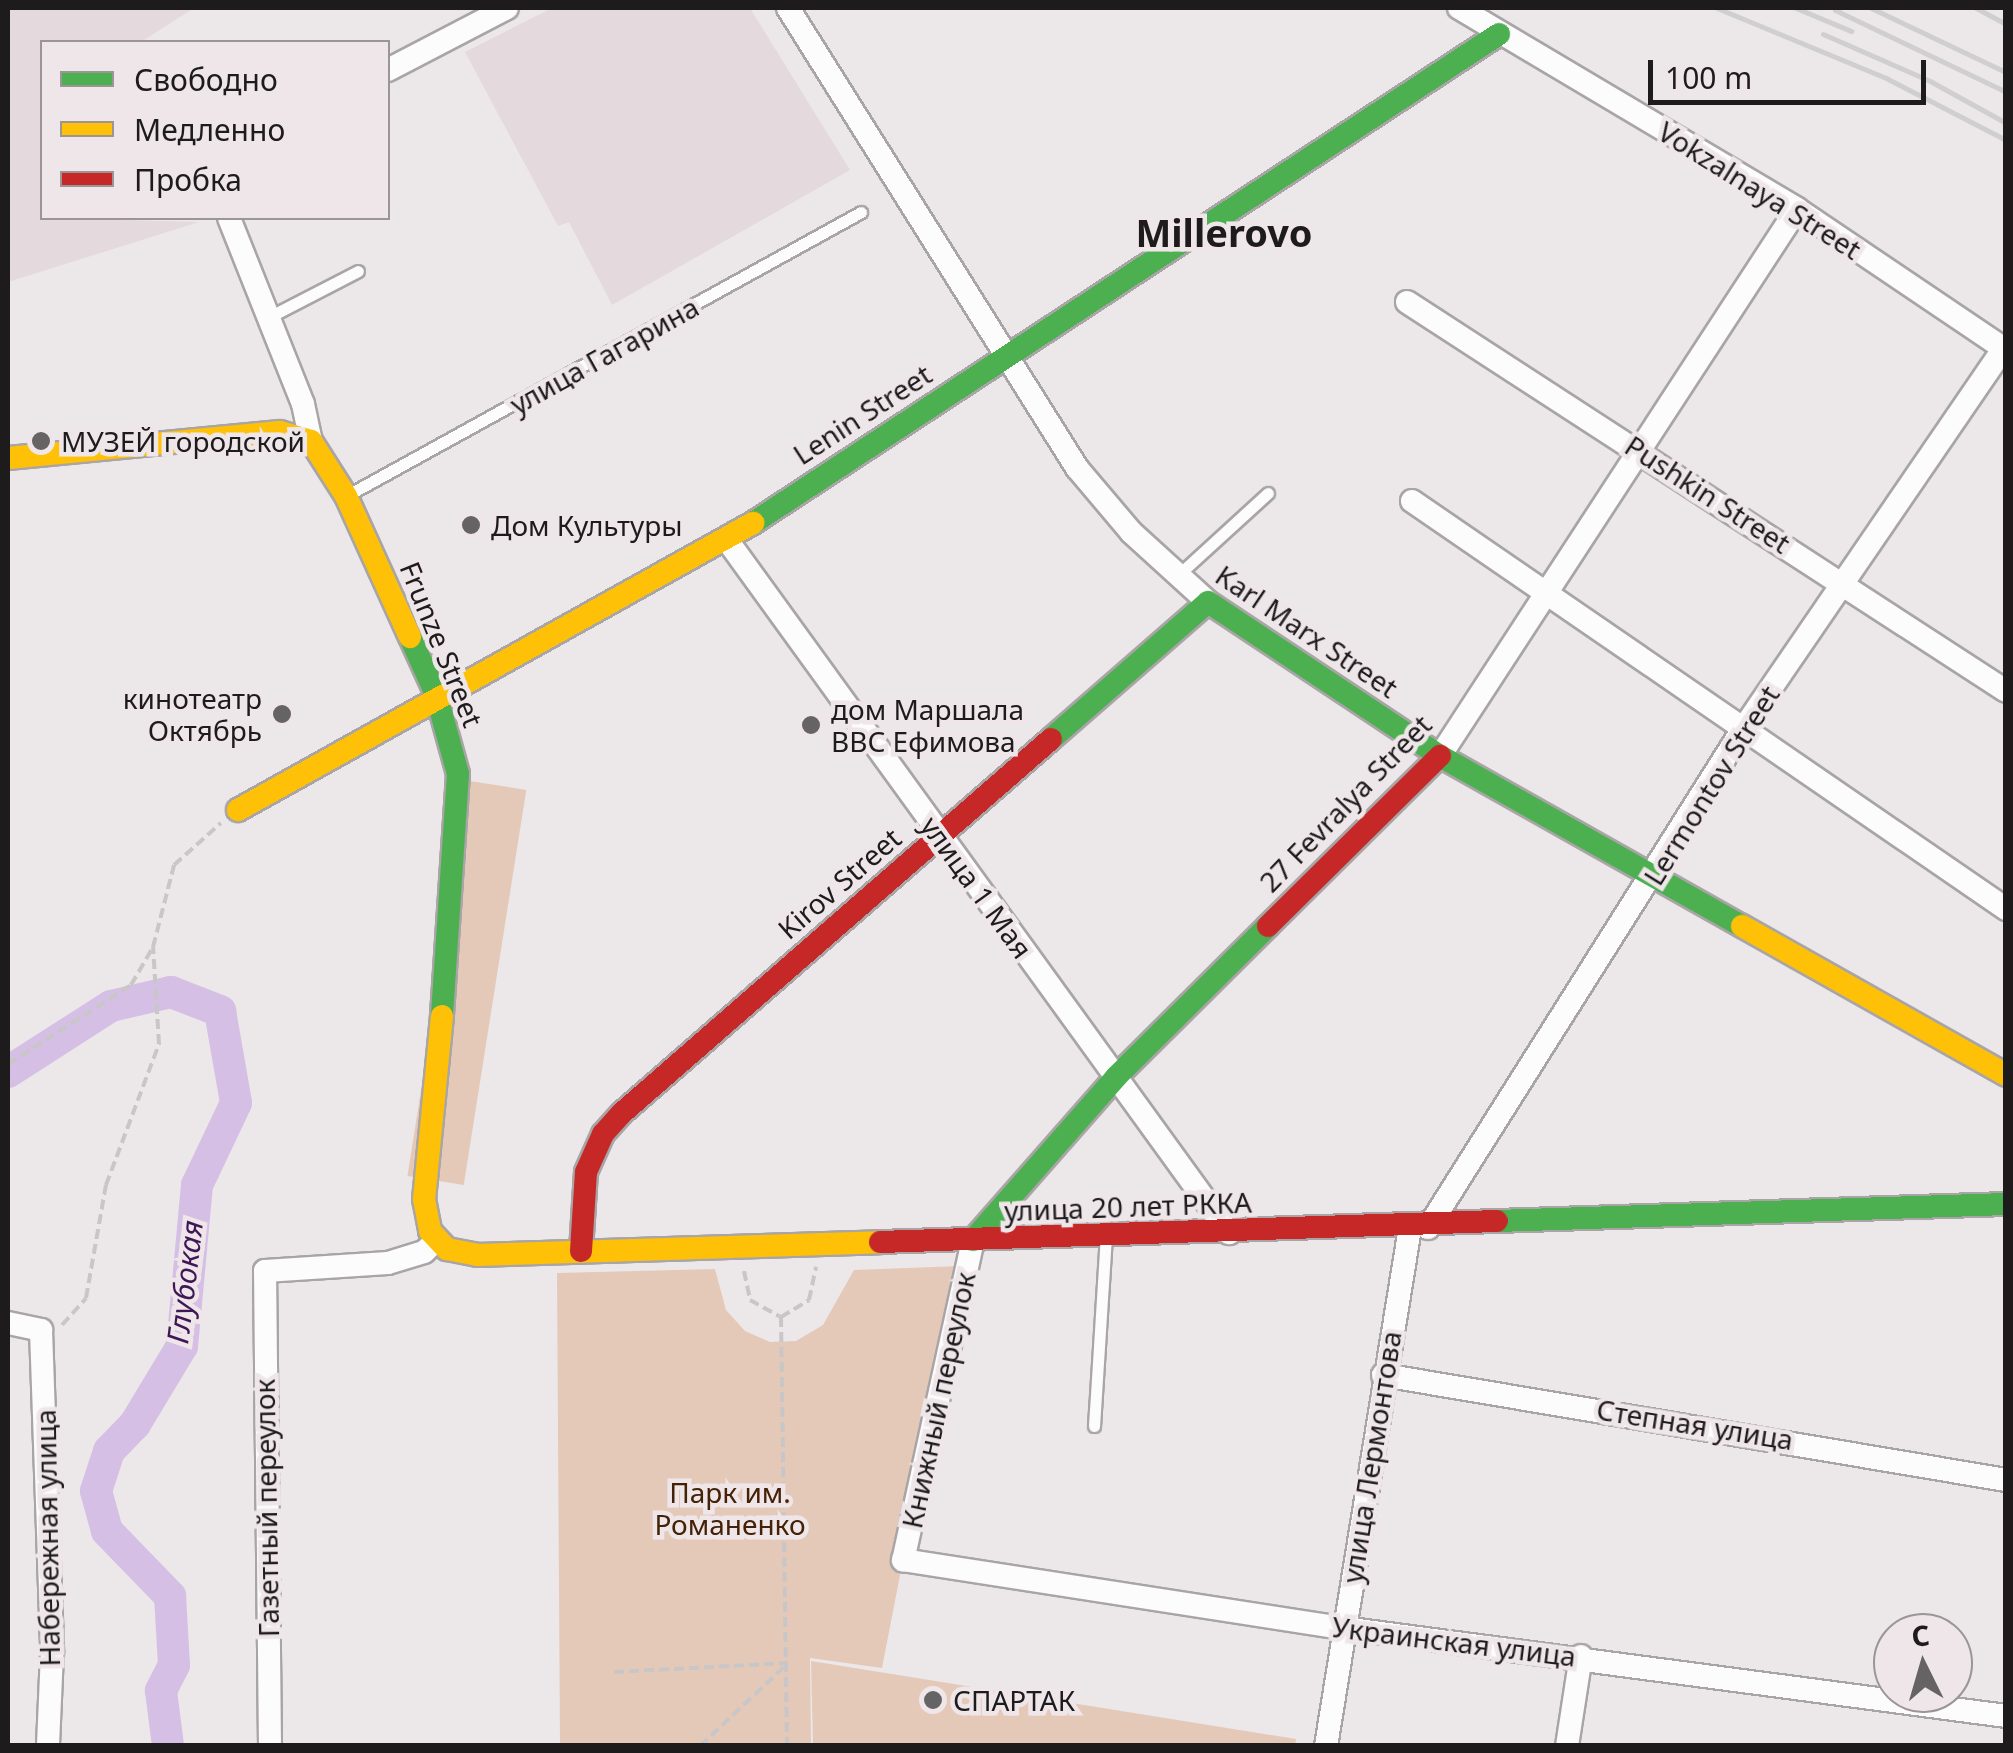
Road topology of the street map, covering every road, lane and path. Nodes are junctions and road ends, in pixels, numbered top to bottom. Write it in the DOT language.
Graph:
graph roads {
  1 [pos="508,8"];
  2 [pos="788,8"];
  3 [pos="1459,8"];
  4 [pos="1499,34"];
  5 [pos="390,69"];
  6 [pos="1798,209"];
  7 [pos="862,212"];
  8 [pos="230,220"];
  9 [pos="358,271"];
  10 [pos="1407,302"];
  11 [pos="268,317"];
  12 [pos="2004,349"];
  13 [pos="1005,356"];
  14 [pos="311,441"];
  15 [pos="1642,452"];
  16 [pos="8,458"];
  17 [pos="1268,492"];
  18 [pos="346,496"];
  19 [pos="1412,500"];
  20 [pos="726,540"];
  21 [pos="1178,576"];
  22 [pos="1844,582"];
  23 [pos="1550,595"];
  24 [pos="1208,602"];
  25 [pos="2006,691"];
  26 [pos="436,694"];
  27 [pos="1743,728"];
  28 [pos="1440,756"];
  29 [pos="238,810"];
  30 [pos="939,835"];
  31 [pos="1654,876"];
  32 [pos="2006,910"];
  33 [pos="152,947"];
  34 [pos="8,1064"];
  35 [pos="2006,1075"];
  36 [pos="1116,1077"];
  37 [pos="2006,1204"];
  38 [pos="1419,1228"];
  39 [pos="1229,1233"];
  40 [pos="1106,1237"];
  41 [pos="436,1240"];
  42 [pos="973,1240"];
  43 [pos="816,1245"];
  44 [pos="742,1247"];
  45 [pos="582,1252"];
  46 [pos="781,1318"];
  47 [pos="8,1323"];
  48 [pos="41,1330"];
  49 [pos="1383,1375"];
  50 [pos="1094,1426"];
  51 [pos="2006,1480"];
  52 [pos="903,1560"];
  53 [pos="1342,1628"];
  54 [pos="1581,1656"];
  55 [pos="788,1663"];
  56 [pos="614,1672"];
  57 [pos="2006,1716"];
  58 [pos="48,1746"];
  59 [pos="270,1746"];
  60 [pos="700,1746"];
  61 [pos="787,1746"];
  62 [pos="1326,1746"];
  63 [pos="1567,1746"];
  1 -- 5 [label="street"];
  2 -- 13 [label="street, Karl Marx Street"];
  3 -- 4 [label="street, Vokzalnaya Street"];
  4 -- 6 [label="street, Vokzalnaya Street"];
  4 -- 13 [label="street, Lenin Street"];
  6 -- 12 [label="street, Vokzalnaya Street"];
  6 -- 15 [label="street, 27 Fevralya Street"];
  7 -- 18 [label="lane, улица Гагарина"];
  8 -- 11 [label="street, Frunze Street"];
  9 -- 11 [label="lane"];
  10 -- 15 [label="street, Pushkin Street"];
  11 -- 14 [label="street, Frunze Street"];
  12 -- 22 [label="street, Lermontov Street"];
  13 -- 20 [label="street, Lenin Street"];
  13 -- 21 [label="street, Karl Marx Street"];
  14 -- 16 [label="street"];
  14 -- 18 [label="street, Frunze Street"];
  15 -- 22 [label="street, Pushkin Street"];
  15 -- 23 [label="street, 27 Fevralya Street"];
  17 -- 21 [label="lane"];
  18 -- 26 [label="street, Frunze Street"];
  19 -- 23 [label="street"];
  20 -- 26 [label="street, Lenin Street"];
  20 -- 30 [label="street, улица 1 Мая"];
  21 -- 24 [label="street, Karl Marx Street"];
  22 -- 25 [label="street, Pushkin Street"];
  22 -- 27 [label="street, Lermontov Street"];
  23 -- 27 [label="street"];
  23 -- 28 [label="street, 27 Fevralya Street"];
  24 -- 28 [label="street, Karl Marx Street"];
  24 -- 30 [label="street, Kirov Street"];
  26 -- 29 [label="street, Lenin Street"];
  26 -- 41 [label="street, Frunze Street"];
  27 -- 31 [label="street, Lermontov Street"];
  27 -- 32 [label="street"];
  28 -- 31 [label="street, Karl Marx Street"];
  28 -- 36 [label="street, 27 Fevralya Street"];
  29 -- 33 [label="path"];
  30 -- 36 [label="street, улица 1 Мая"];
  30 -- 45 [label="street, Kirov Street"];
  31 -- 35 [label="street, Karl Marx Street"];
  31 -- 38 [label="street, Lermontov Street"];
  33 -- 34 [label="path"];
  33 -- 48 [label="path"];
  36 -- 39 [label="street, улица 1 Мая"];
  36 -- 42 [label="street, 27 Fevralya Street"];
  37 -- 38 [label="street, улица 20 лет РККА"];
  38 -- 39 [label="street, улица 20 лет РККА"];
  38 -- 49 [label="street, улица Лермонтова"];
  39 -- 40 [label="street, улица 20 лет РККА"];
  40 -- 42 [label="street, улица 20 лет РККА"];
  40 -- 50 [label="lane"];
  41 -- 45 [label="street, улица 20 лет РККА"];
  41 -- 59 [label="street, Газетный переулок"];
  42 -- 43 [label="street, улица 20 лет РККА"];
  42 -- 52 [label="street, Книжный переулок"];
  43 -- 44 [label="street, улица 20 лет РККА"];
  43 -- 46 [label="path"];
  44 -- 45 [label="street, улица 20 лет РККА"];
  44 -- 46 [label="path"];
  46 -- 55 [label="path"];
  47 -- 48 [label="street"];
  48 -- 58 [label="street, Набережная улица"];
  49 -- 51 [label="street, Степная улица"];
  49 -- 53 [label="street, улица Лермонтова"];
  52 -- 53 [label="street, Украинская улица"];
  53 -- 54 [label="street, Украинская улица"];
  53 -- 62 [label="street, улица Лермонтова"];
  54 -- 57 [label="street, Украинская улица"];
  54 -- 63 [label="street"];
  55 -- 56 [label="path"];
  55 -- 60 [label="path"];
  55 -- 61 [label="path"];
}
